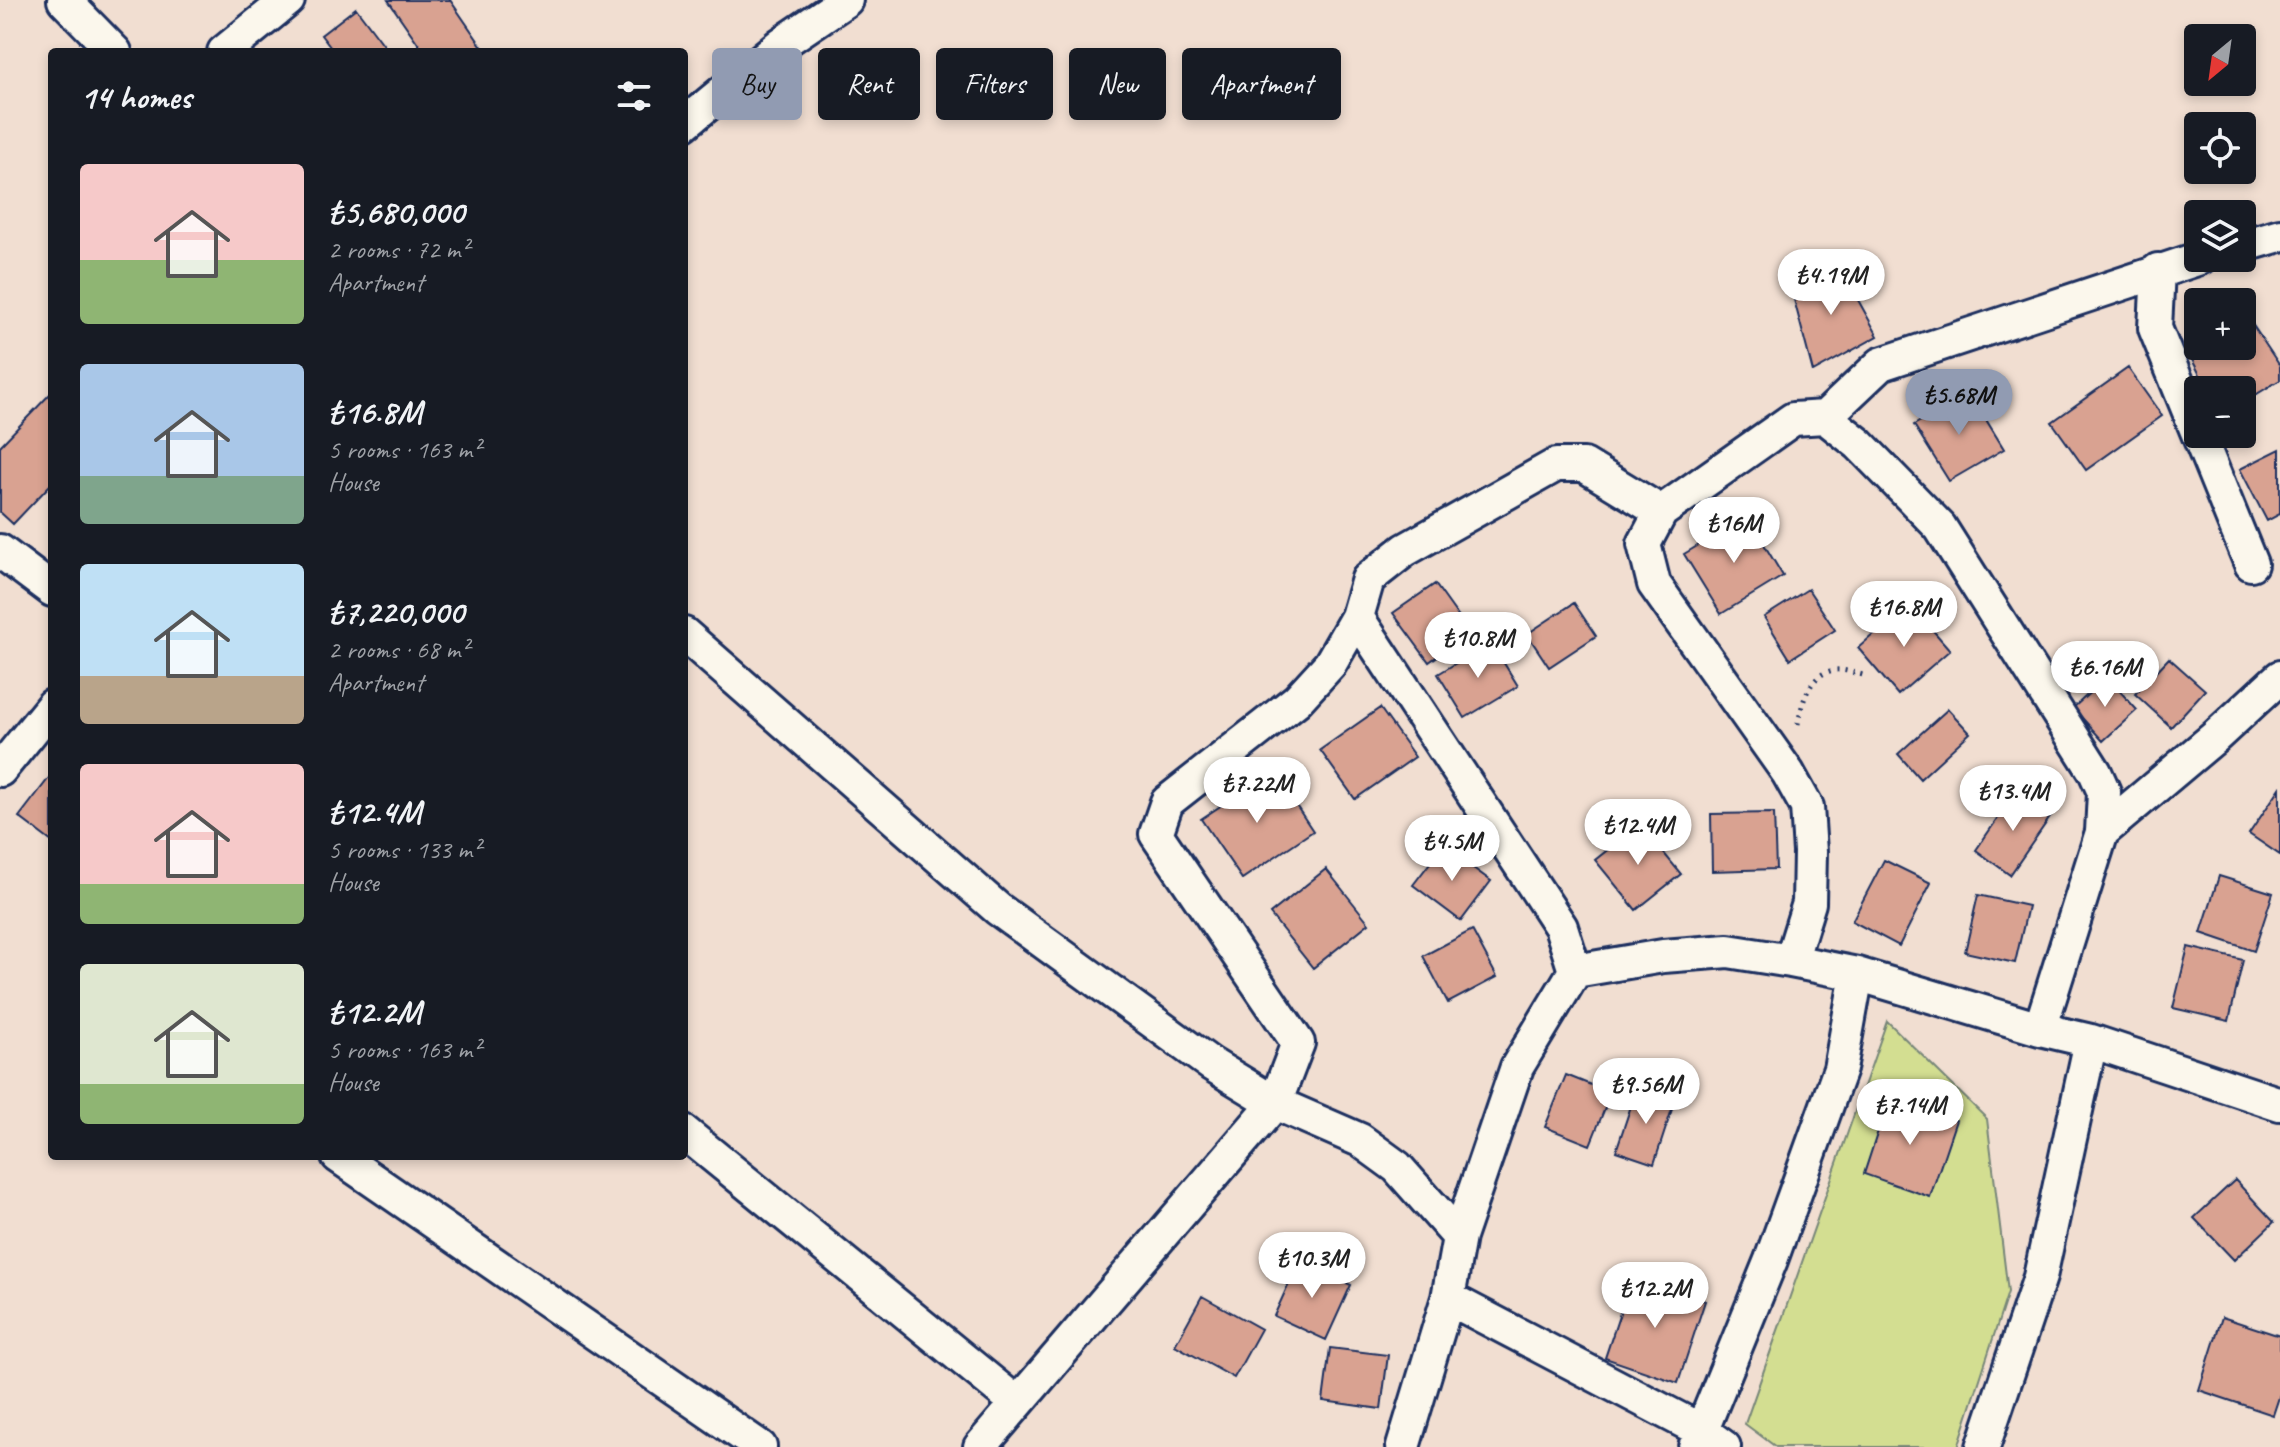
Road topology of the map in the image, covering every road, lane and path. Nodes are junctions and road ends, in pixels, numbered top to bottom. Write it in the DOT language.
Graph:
graph roads {
  1 [pos="64,0"];
  2 [pos="288,0"];
  3 [pos="846,0"];
  4 [pos="111,48"];
  5 [pos="229,48"];
  6 [pos="688,121"];
  7 [pos="2280,235"];
  8 [pos="2256,242"];
  9 [pos="2184,263"];
  10 [pos="2158,270"];
  11 [pos="1825,417"];
  12 [pos="1661,512"];
  13 [pos="0,551"];
  14 [pos="2251,564"];
  15 [pos="48,587"];
  16 [pos="1357,617"];
  17 [pos="688,638"];
  18 [pos="1867,676"];
  19 [pos="2280,677"];
  20 [pos="48,711"];
  21 [pos="0,770"];
  22 [pos="1788,773"];
  23 [pos="2102,832"];
  24 [pos="1791,961"];
  25 [pos="1575,971"];
  26 [pos="1857,974"];
  27 [pos="2040,1029"];
  28 [pos="2091,1041"];
  29 [pos="1275,1103"];
  30 [pos="2280,1104"];
  31 [pos="688,1135"];
  32 [pos="344,1160"];
  33 [pos="1459,1237"];
  34 [pos="1448,1298"];
  35 [pos="1017,1403"];
  36 [pos="1707,1442"];
  37 [pos="760,1447"];
  38 [pos="980,1447"];
  39 [pos="1403,1447"];
  40 [pos="1983,1447"];
  1 -- 4 [label="street"];
  2 -- 5 [label="street"];
  3 -- 6 [label="street"];
  7 -- 8 [label="street"];
  9 -- 10 [label="street"];
  10 -- 11 [label="street"];
  10 -- 14 [label="street"];
  11 -- 12 [label="street"];
  11 -- 23 [label="street"];
  12 -- 16 [label="street"];
  12 -- 22 [label="street"];
  13 -- 15 [label="street"];
  16 -- 25 [label="street"];
  16 -- 29 [label="street"];
  17 -- 29 [label="street"];
  18 -- 22 [label="path"];
  19 -- 23 [label="street"];
  20 -- 21 [label="street"];
  22 -- 24 [label="street"];
  23 -- 27 [label="street"];
  24 -- 25 [label="street"];
  24 -- 26 [label="street"];
  25 -- 33 [label="street"];
  26 -- 27 [label="street"];
  26 -- 36 [label="street"];
  27 -- 28 [label="street"];
  28 -- 30 [label="street"];
  28 -- 40 [label="street"];
  29 -- 33 [label="street"];
  29 -- 35 [label="street"];
  31 -- 35 [label="street"];
  32 -- 37 [label="street"];
  33 -- 34 [label="street"];
  34 -- 36 [label="street"];
  34 -- 39 [label="street"];
  35 -- 38 [label="street"];
}
